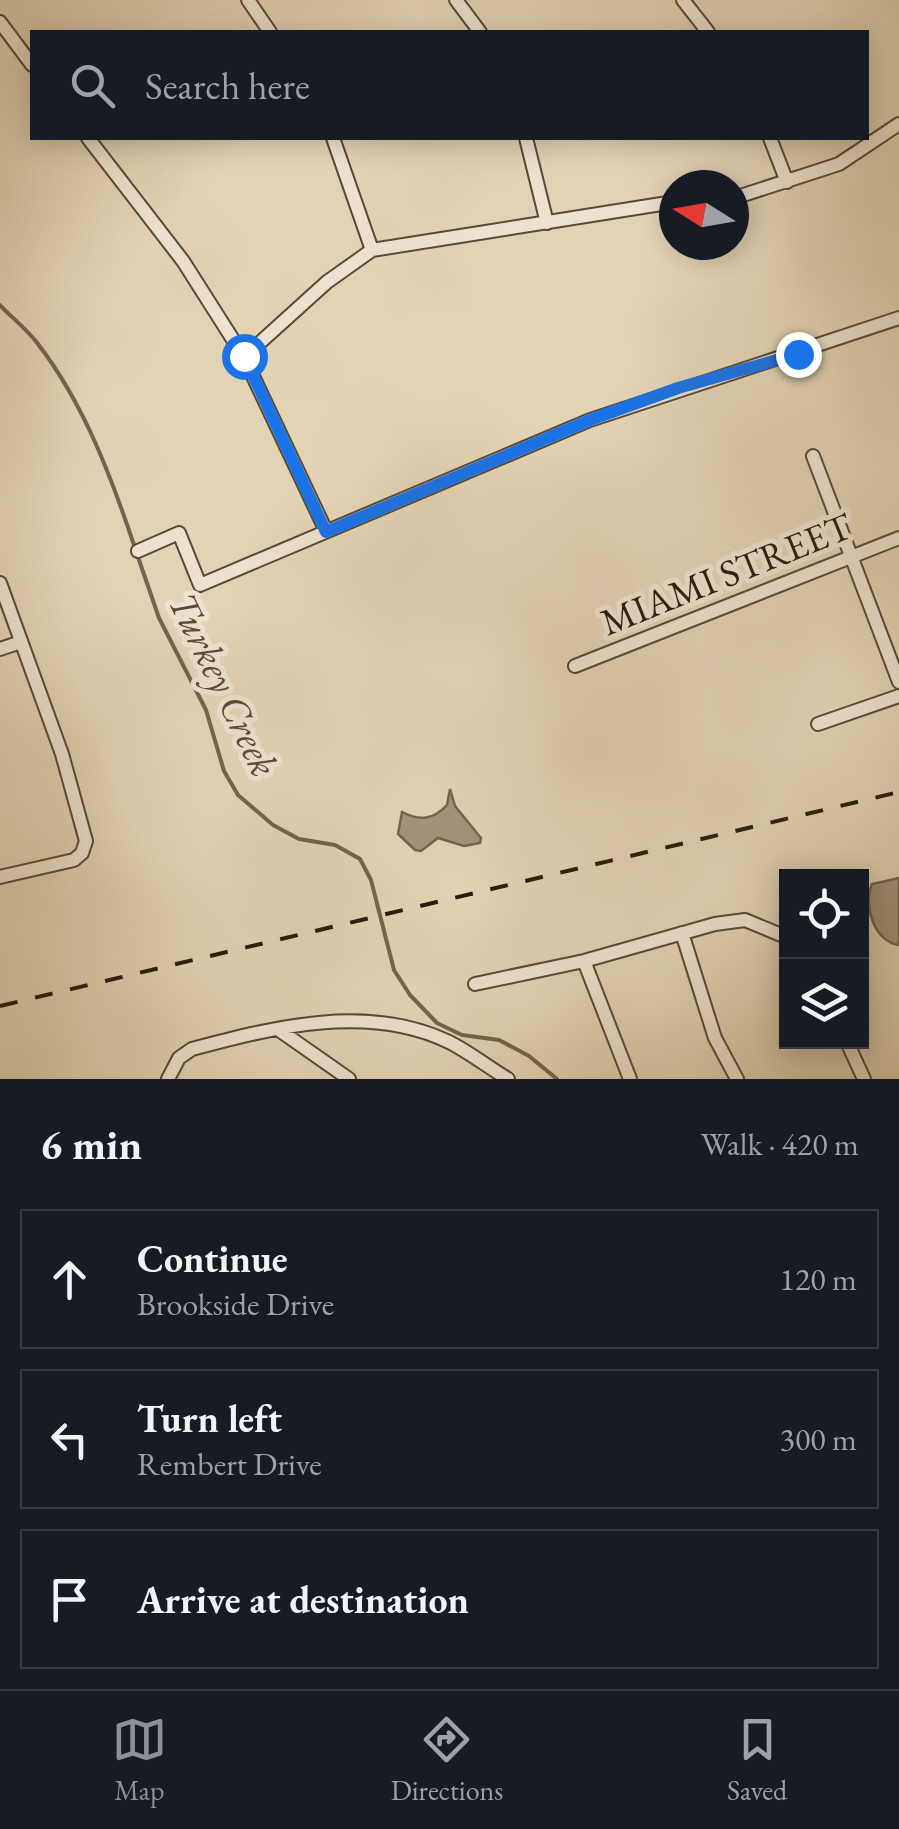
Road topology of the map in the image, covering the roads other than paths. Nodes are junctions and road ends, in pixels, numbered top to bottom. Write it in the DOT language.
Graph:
graph roads {
  1 [pos="248,0"];
  2 [pos="456,0"];
  3 [pos="683,0"];
  4 [pos="0,22"];
  5 [pos="269,30"];
  6 [pos="478,30"];
  7 [pos="706,30"];
  8 [pos="30,62"];
  9 [pos="899,124"];
  10 [pos="90,140"];
  11 [pos="334,140"];
  12 [pos="526,140"];
  13 [pos="771,140"];
  14 [pos="787,182"];
  15 [pos="749,193"];
  16 [pos="659,204"];
  17 [pos="547,223"];
  18 [pos="372,250"];
  19 [pos="899,318"];
  20 [pos="244,356"];
  21 [pos="813,456"];
  22 [pos="326,532"];
  23 [pos="899,538"];
  24 [pos="138,551"];
  25 [pos="850,556"];
  26 [pos="0,584"];
  27 [pos="21,642"];
  28 [pos="0,649"];
  29 [pos="575,666"];
  30 [pos="899,682"];
  31 [pos="899,696"];
  32 [pos="818,724"];
  33 [pos="0,877"];
  34 [pos="682,933"];
  35 [pos="779,935"];
  36 [pos="584,961"];
  37 [pos="475,984"];
  38 [pos="279,1030"];
  39 [pos="850,1049"];
  40 [pos="733,1078"];
  41 [pos="168,1079"];
  42 [pos="349,1079"];
  43 [pos="508,1079"];
  44 [pos="630,1079"];
  45 [pos="864,1079"];
  1 -- 5 [label="street"];
  2 -- 6 [label="street"];
  3 -- 7 [label="street"];
  4 -- 8 [label="street"];
  9 -- 14 [label="street"];
  10 -- 20 [label="street"];
  11 -- 18 [label="street"];
  12 -- 17 [label="street"];
  13 -- 14 [label="street"];
  14 -- 15 [label="street"];
  16 -- 17 [label="street"];
  17 -- 18 [label="street"];
  18 -- 20 [label="street"];
  19 -- 22 [label="street"];
  20 -- 22 [label="street"];
  21 -- 25 [label="street"];
  22 -- 24 [label="street"];
  23 -- 25 [label="street, MIAMI STREET"];
  25 -- 29 [label="street, MIAMI STREET"];
  25 -- 30 [label="street"];
  26 -- 27 [label="street"];
  27 -- 28 [label="street"];
  27 -- 33 [label="street"];
  31 -- 32 [label="street"];
  34 -- 35 [label="street"];
  34 -- 36 [label="street"];
  34 -- 40 [label="street"];
  36 -- 37 [label="street"];
  36 -- 44 [label="street"];
  38 -- 41 [label="street"];
  38 -- 42 [label="street"];
  38 -- 43 [label="street"];
  39 -- 45 [label="street"];
}
